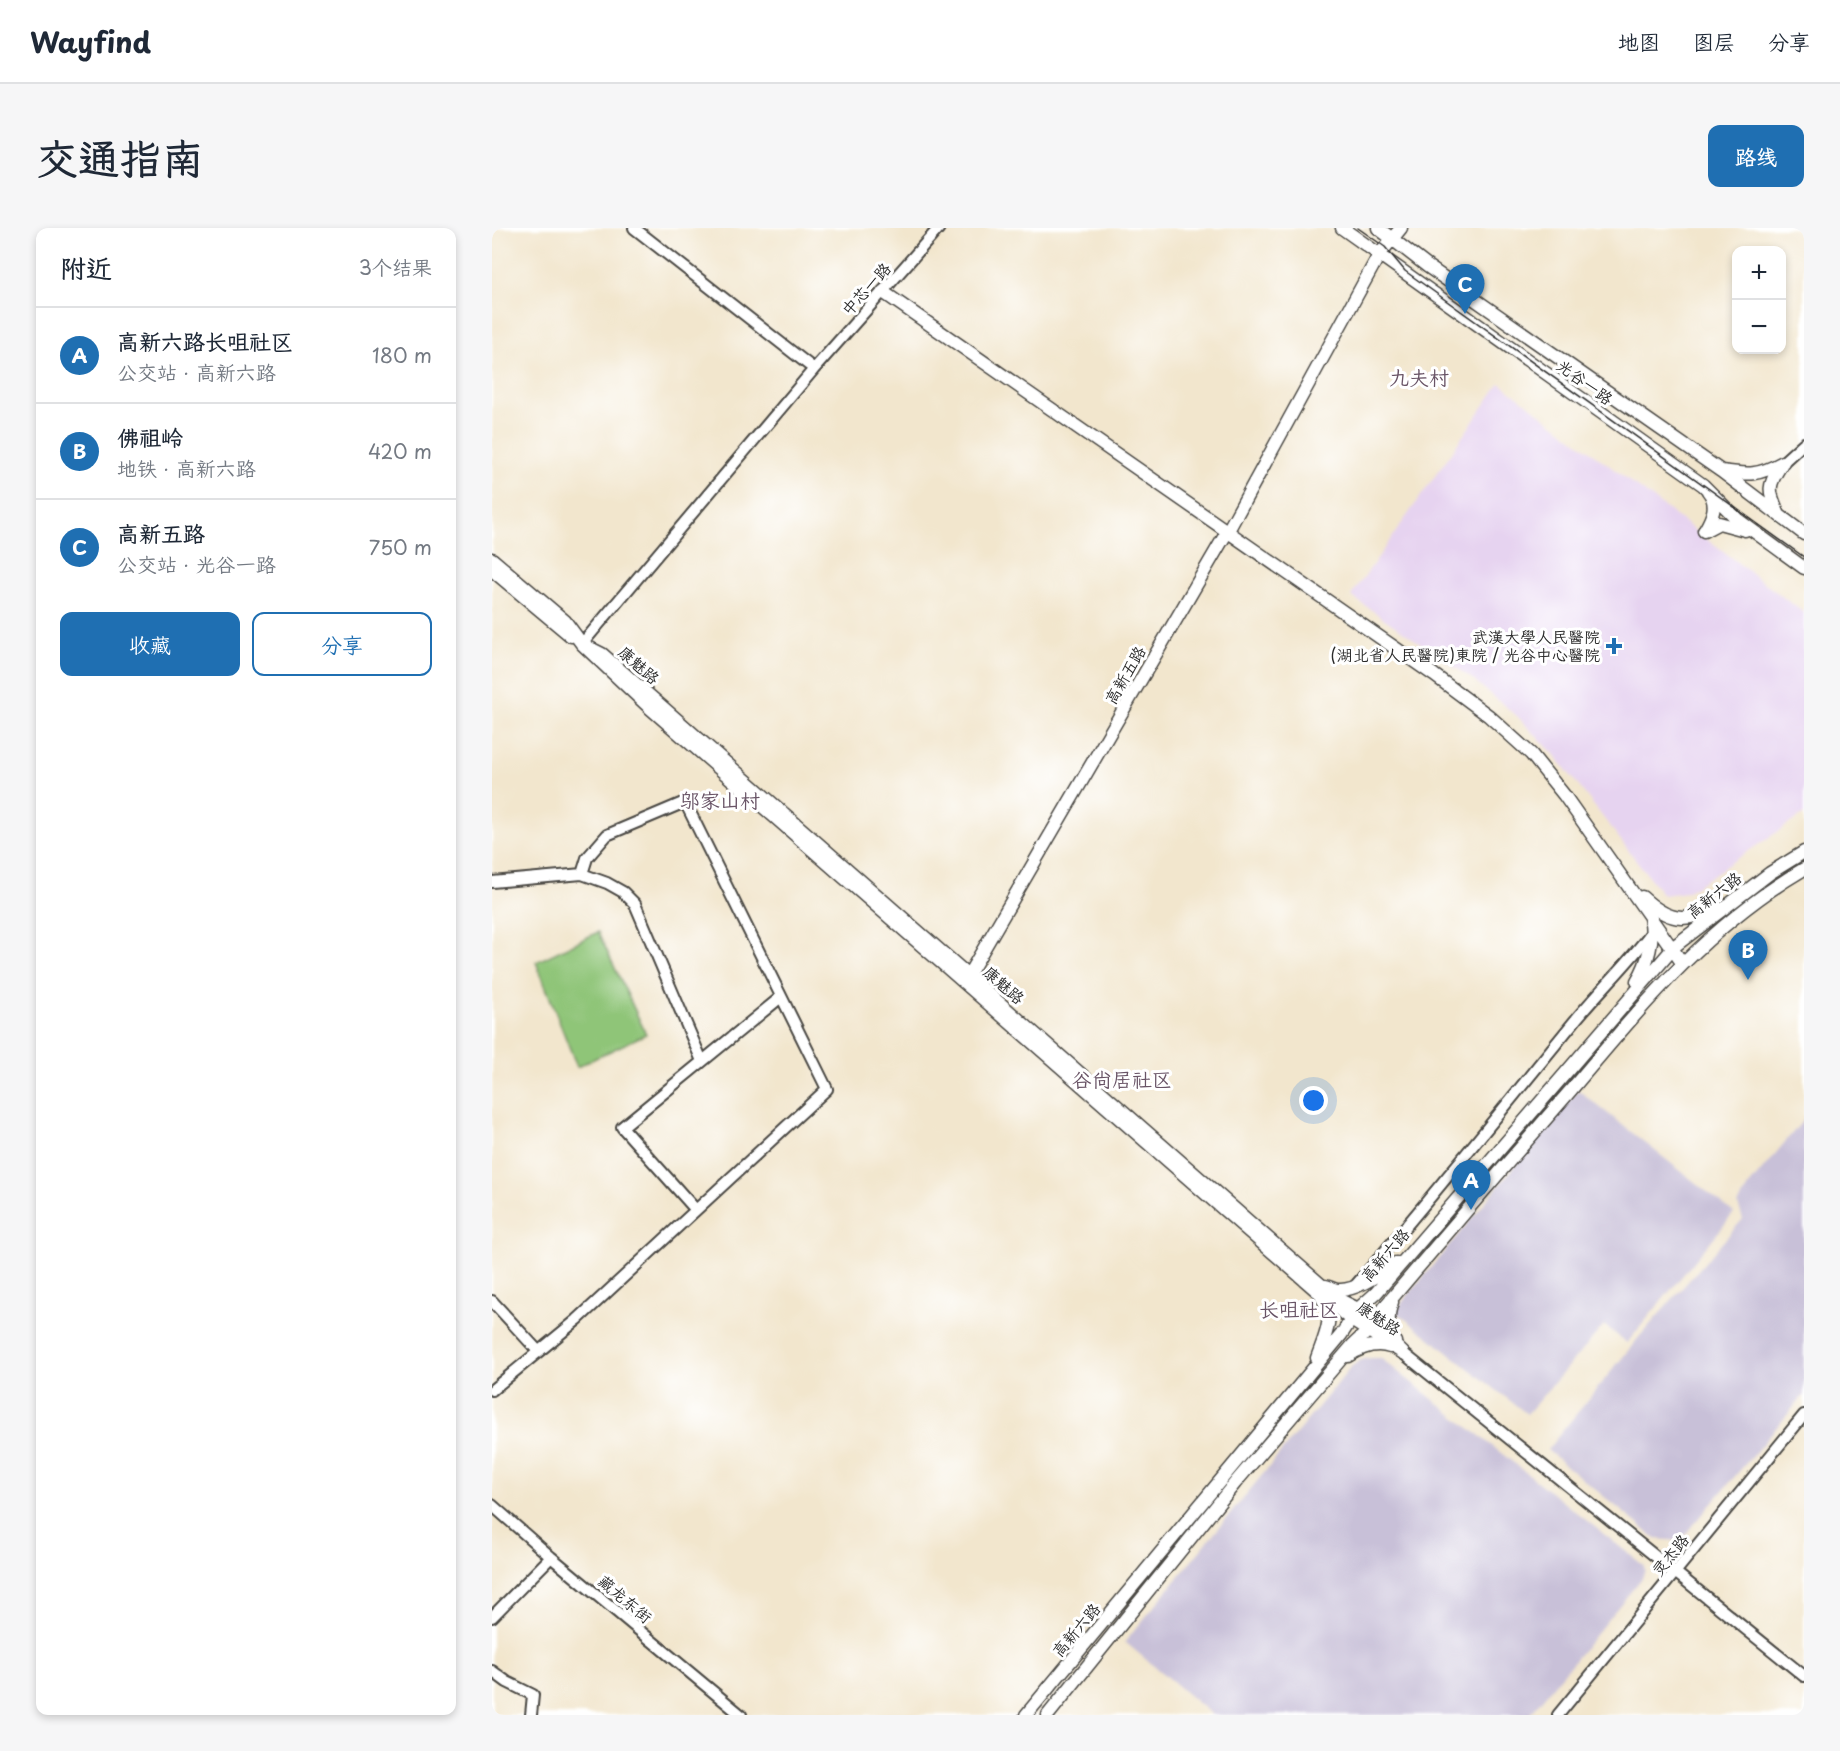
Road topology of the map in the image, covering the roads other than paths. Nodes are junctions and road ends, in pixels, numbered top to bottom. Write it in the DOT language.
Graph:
graph roads {
  1 [pos="634,228"];
  2 [pos="939,228"];
  3 [pos="1342,228"];
  4 [pos="1378,228"];
  5 [pos="1401,228"];
  6 [pos="1392,238"];
  7 [pos="1379,255"];
  8 [pos="885,290"];
  9 [pos="814,369"];
  10 [pos="1804,443"];
  11 [pos="1783,462"];
  12 [pos="1721,471"];
  13 [pos="1703,485"];
  14 [pos="1780,516"];
  15 [pos="1229,529"];
  16 [pos="1754,533"];
  17 [pos="1804,534"];
  18 [pos="492,559"];
  19 [pos="1804,568"];
  20 [pos="492,570"];
  21 [pos="582,644"];
  22 [pos="1804,852"];
  23 [pos="1804,869"];
  24 [pos="582,874"];
  25 [pos="492,882"];
  26 [pos="1737,898"];
  27 [pos="1643,903"];
  28 [pos="1651,933"];
  29 [pos="1674,947"];
  30 [pos="1685,962"];
  31 [pos="967,979"];
  32 [pos="781,997"];
  33 [pos="1626,1001"];
  34 [pos="702,1061"];
  35 [pos="696,1210"];
  36 [pos="1409,1253"];
  37 [pos="1355,1286"];
  38 [pos="1318,1287"];
  39 [pos="1394,1296"];
  40 [pos="492,1301"];
  41 [pos="1358,1309"];
  42 [pos="1351,1320"];
  43 [pos="1370,1327"];
  44 [pos="538,1351"];
  45 [pos="1403,1353"];
  46 [pos="1313,1368"];
  47 [pos="1327,1375"];
  48 [pos="492,1390"];
  49 [pos="1804,1415"];
  50 [pos="492,1505"];
  51 [pos="551,1557"];
  52 [pos="1676,1571"];
  53 [pos="492,1617"];
  54 [pos="492,1671"];
  55 [pos="1804,1676"];
  56 [pos="531,1715"];
  57 [pos="741,1715"];
  58 [pos="1026,1715"];
  59 [pos="1048,1715"];
  60 [pos="1558,1715"];
  1 -- 9 [label="street"];
  2 -- 8 [label="street, 中芯一路"];
  3 -- 7 [label="main road, 光谷一路"];
  4 -- 6 [label="main road, 光谷一路"];
  5 -- 6 [label="main road, 高新五路"];
  6 -- 7 [label="main road, 高新五路"];
  6 -- 12 [label="main road, 光谷一路"];
  7 -- 13 [label="main road, 光谷一路"];
  7 -- 15 [label="main road, 高新五路"];
  8 -- 9 [label="street, 中芯一路"];
  8 -- 15 [label="main road"];
  9 -- 21 [label="street, 中芯一路"];
  10 -- 11 [label="street"];
  11 -- 12 [label="main road"];
  11 -- 14 [label="main road"];
  12 -- 14 [label="main road, 光谷一路"];
  13 -- 16 [label="main road, 光谷一路"];
  13 -- 16 [label="main road"];
  14 -- 17 [label="main road, 光谷一路"];
  15 -- 27 [label="main road"];
  15 -- 31 [label="main road, 高新五路"];
  16 -- 19 [label="main road, 光谷一路"];
  18 -- 21 [label="main road, 康魅路"];
  20 -- 21 [label="main road, 康魅路"];
  21 -- 31 [label="main road, 康魅路"];
  22 -- 26 [label="main road, 高新六路"];
  23 -- 30 [label="main road, 高新六路"];
  24 -- 25 [label="street"];
  24 -- 32 [label="street"];
  24 -- 34 [label="street"];
  26 -- 27 [label="main road"];
  26 -- 29 [label="main road, 高新六路"];
  27 -- 28 [label="main road"];
  27 -- 29 [label="main road"];
  28 -- 33 [label="main road"];
  28 -- 37 [label="street"];
  29 -- 30 [label="main road"];
  29 -- 33 [label="main road, 高新六路"];
  30 -- 39 [label="main road, 高新六路"];
  31 -- 38 [label="main road, 康魅路"];
  32 -- 34 [label="street"];
  32 -- 35 [label="street"];
  33 -- 36 [label="main road, 高新六路"];
  34 -- 35 [label="street"];
  35 -- 44 [label="street"];
  36 -- 37 [label="main road"];
  36 -- 41 [label="main road, 高新六路"];
  37 -- 38 [label="main road"];
  38 -- 41 [label="main road, 康魅路"];
  38 -- 42 [label="main road, 康魅路"];
  38 -- 46 [label="main road"];
  39 -- 43 [label="main road, 高新六路"];
  39 -- 45 [label="main road"];
  40 -- 44 [label="street"];
  41 -- 42 [label="main road, 高新六路"];
  41 -- 43 [label="main road, 康魅路"];
  42 -- 43 [label="main road, 康魅路"];
  42 -- 46 [label="main road, 高新六路"];
  43 -- 45 [label="main road, 康魅路"];
  43 -- 47 [label="main road, 高新六路"];
  44 -- 48 [label="street"];
  45 -- 47 [label="main road"];
  45 -- 52 [label="street, 康魅路"];
  46 -- 58 [label="main road, 高新六路"];
  47 -- 59 [label="main road, 高新六路"];
  49 -- 52 [label="street, 灵杰路"];
  50 -- 51 [label="street, 藏龙东街"];
  51 -- 53 [label="street"];
  51 -- 57 [label="street, 藏龙东街"];
  52 -- 55 [label="street, 康魅路"];
  52 -- 60 [label="street, 灵杰路"];
  54 -- 56 [label="street"];
}
